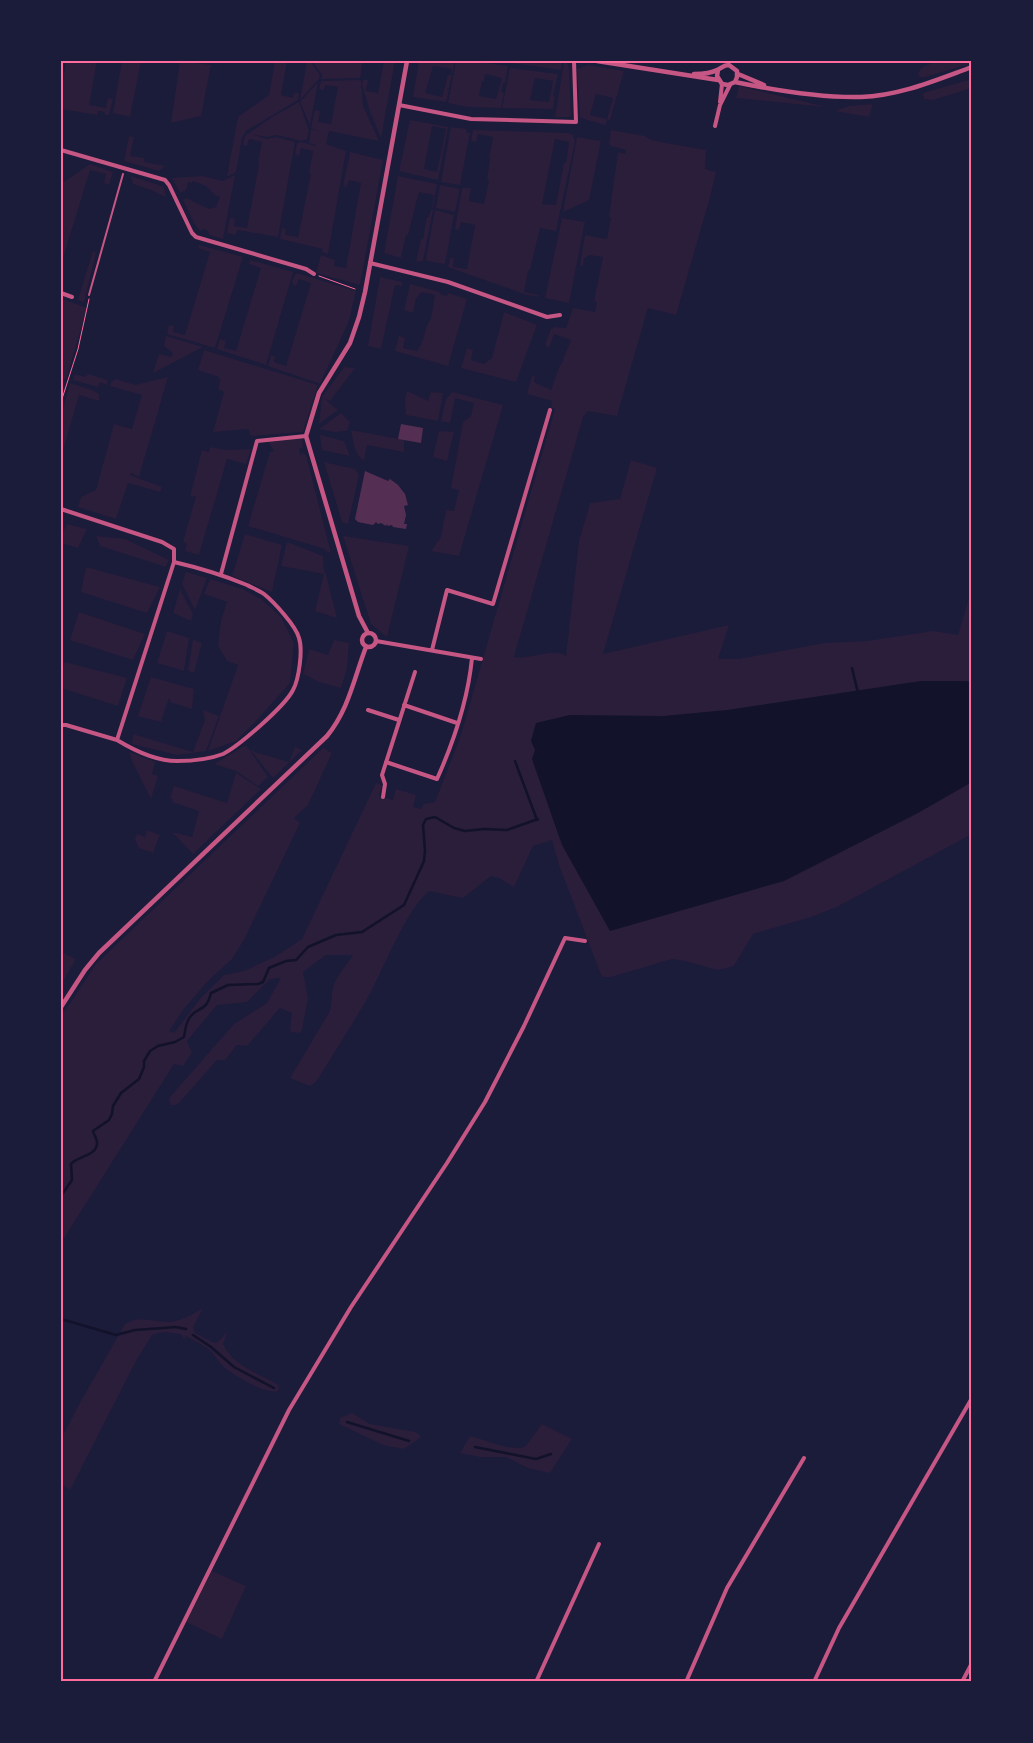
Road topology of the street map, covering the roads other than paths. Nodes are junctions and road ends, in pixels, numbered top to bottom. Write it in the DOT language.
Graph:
graph roads {
  1 [pos="407,61"];
  2 [pos="574,61"];
  3 [pos="597,61"];
  4 [pos="725,63"];
  5 [pos="972,69"];
  6 [pos="718,70"];
  7 [pos="738,74"];
  8 [pos="688,75"];
  9 [pos="718,80"];
  10 [pos="722,84"];
  11 [pos="733,84"];
  12 [pos="770,88"];
  13 [pos="399,105"];
  14 [pos="720,105"];
  15 [pos="715,126"];
  16 [pos="61,150"];
  17 [pos="123,174"];
  18 [pos="370,263"];
  19 [pos="314,274"];
  20 [pos="61,293"];
  21 [pos="89,295"];
  22 [pos="72,296"];
  23 [pos="560,315"];
  24 [pos="550,410"];
  25 [pos="306,436"];
  26 [pos="61,509"];
  27 [pos="174,562"];
  28 [pos="221,574"];
  29 [pos="368,633"];
  30 [pos="376,641"];
  31 [pos="366,647"];
  32 [pos="432,650"];
  33 [pos="472,658"];
  34 [pos="481,659"];
  35 [pos="415,672"];
  36 [pos="404,704"];
  37 [pos="368,710"];
  38 [pos="399,720"];
  39 [pos="457,723"];
  40 [pos="61,725"];
  41 [pos="117,740"];
  42 [pos="386,762"];
  43 [pos="383,797"];
  44 [pos="585,941"];
  45 [pos="61,1007"];
  46 [pos="972,1398"];
  47 [pos="804,1458"];
  48 [pos="599,1544"];
  49 [pos="972,1663"];
  50 [pos="154,1682"];
  51 [pos="536,1682"];
  52 [pos="686,1682"];
  53 [pos="814,1682"];
  54 [pos="962,1682"];
  1 -- 13 [label="street"];
  2 -- 13 [label="street"];
  3 -- 8 [label="street"];
  4 -- 6 [label="street"];
  4 -- 7 [label="street"];
  5 -- 12 [label="street"];
  6 -- 8 [label="street"];
  6 -- 9 [label="street"];
  7 -- 11 [label="street"];
  7 -- 12 [label="street"];
  8 -- 9 [label="street"];
  9 -- 10 [label="street"];
  10 -- 11 [label="street"];
  10 -- 14 [label="street"];
  11 -- 12 [label="street"];
  11 -- 14 [label="street"];
  13 -- 18 [label="street"];
  14 -- 15 [label="street"];
  16 -- 19 [label="street"];
  17 -- 21 [label="lane"];
  18 -- 23 [label="street"];
  18 -- 25 [label="street"];
  20 -- 22 [label="street"];
  24 -- 32 [label="street"];
  25 -- 28 [label="street"];
  25 -- 29 [label="street"];
  26 -- 27 [label="street"];
  27 -- 28 [label="street"];
  27 -- 41 [label="street"];
  28 -- 41 [label="street"];
  29 -- 30 [label="street"];
  29 -- 31 [label="street"];
  30 -- 31 [label="street"];
  30 -- 32 [label="street"];
  31 -- 45 [label="street"];
  32 -- 33 [label="street"];
  33 -- 34 [label="street"];
  33 -- 39 [label="street"];
  35 -- 36 [label="street"];
  36 -- 38 [label="street"];
  36 -- 39 [label="street"];
  37 -- 38 [label="street"];
  38 -- 42 [label="street"];
  39 -- 42 [label="street"];
  40 -- 41 [label="street"];
  42 -- 43 [label="street"];
  44 -- 50 [label="street"];
  46 -- 53 [label="street"];
  47 -- 52 [label="street"];
  48 -- 51 [label="street"];
  49 -- 54 [label="street"];
}
